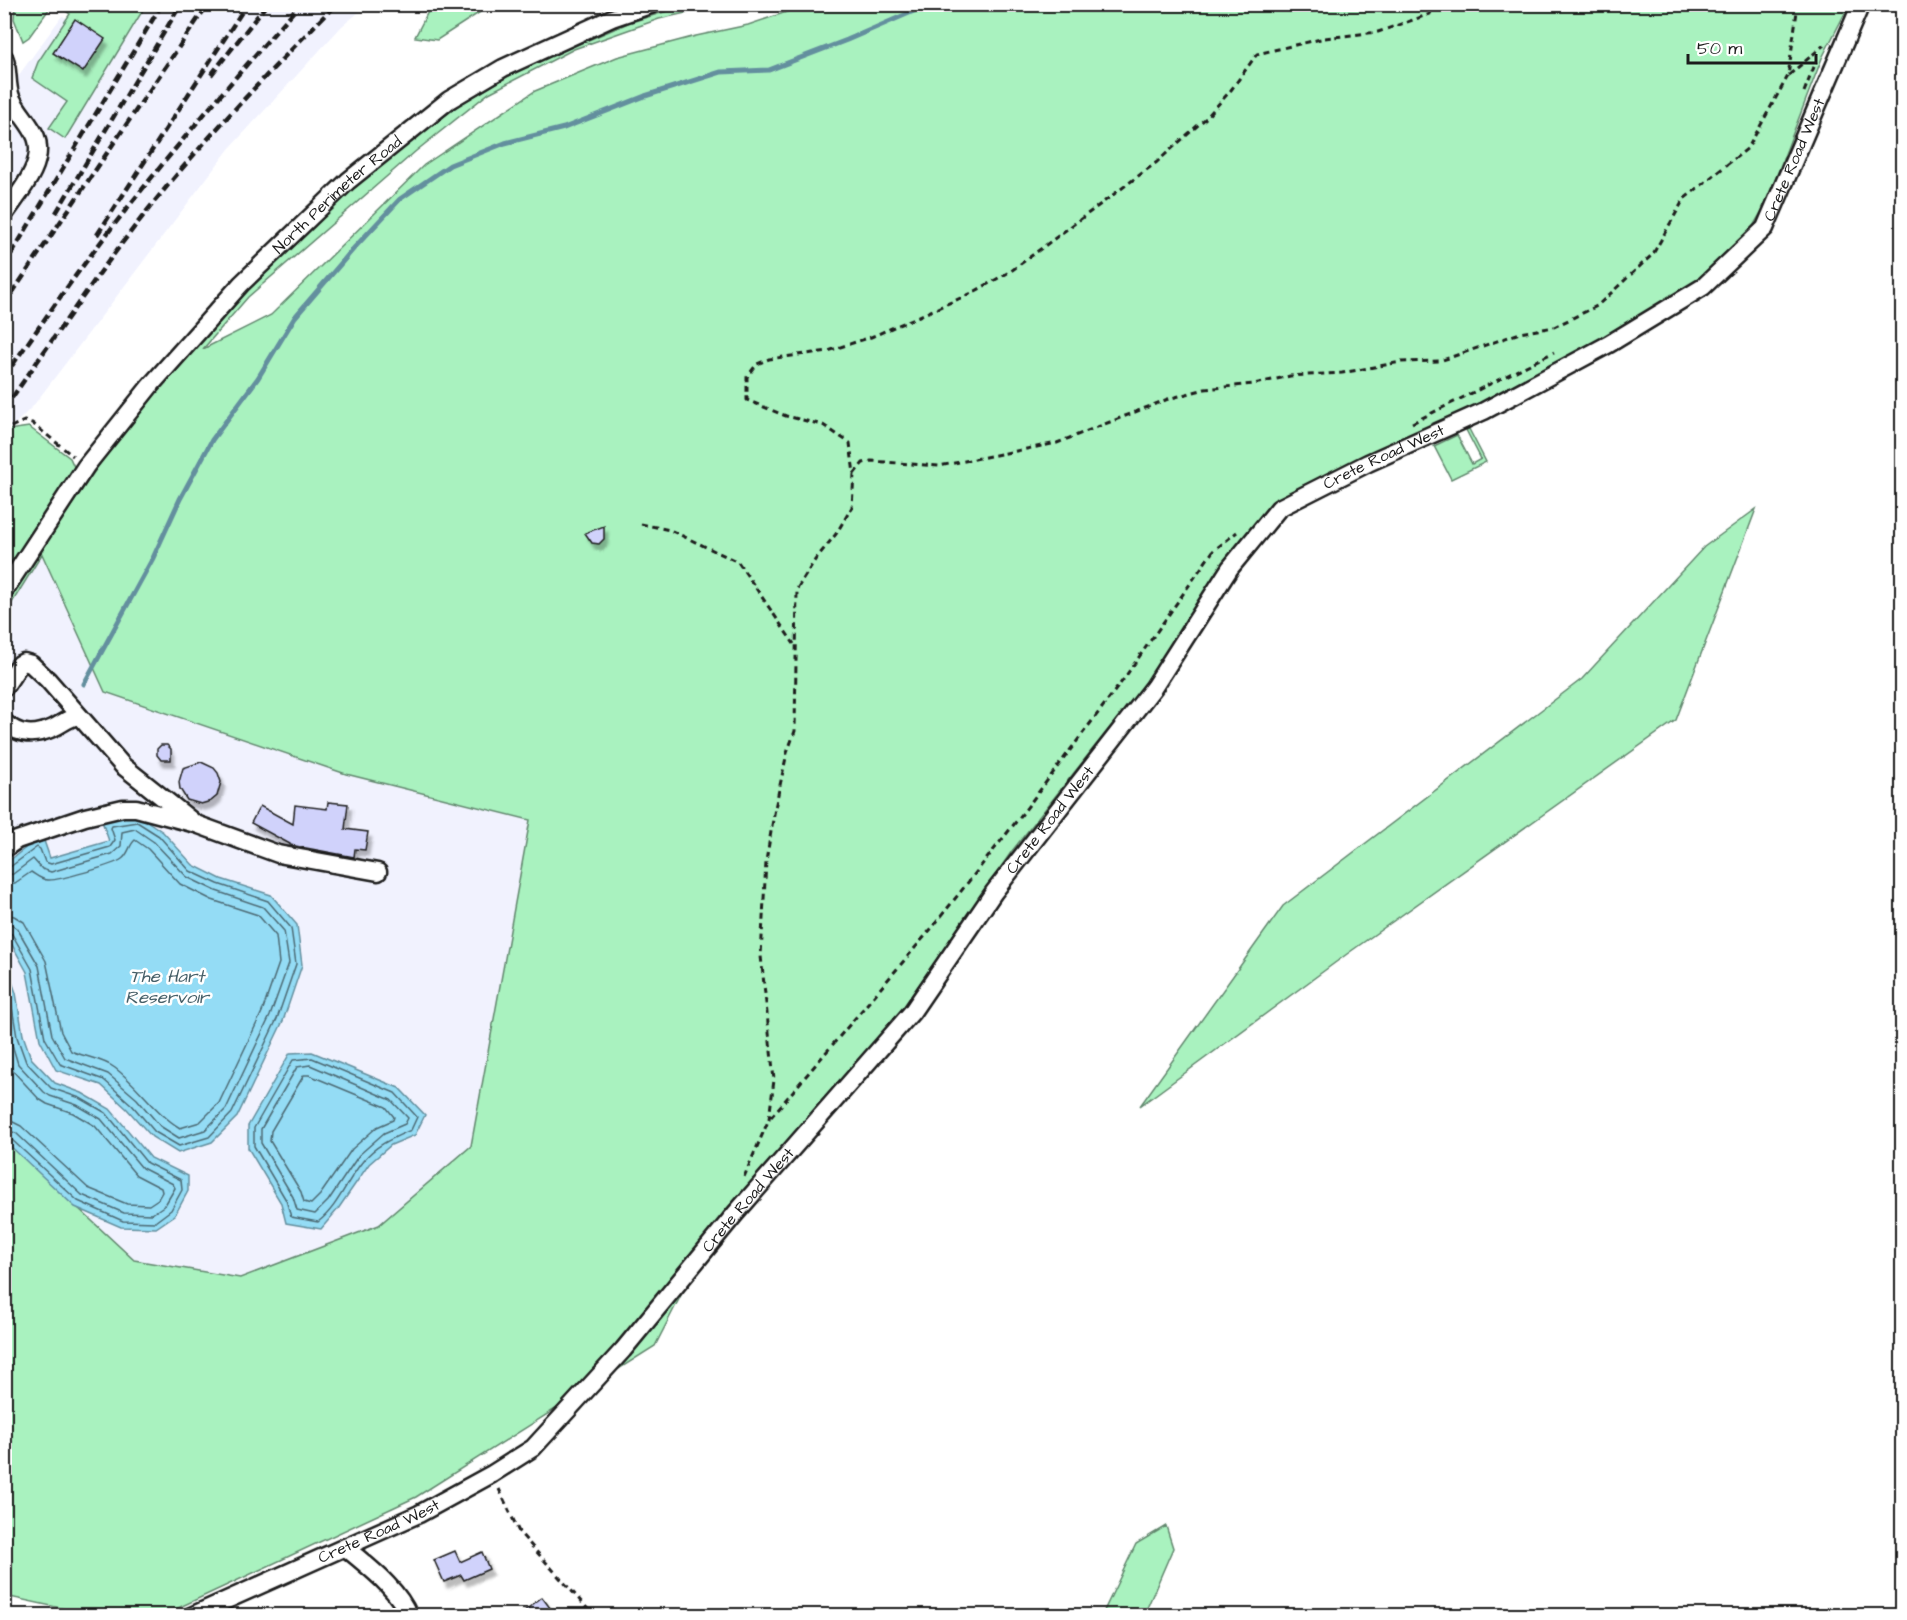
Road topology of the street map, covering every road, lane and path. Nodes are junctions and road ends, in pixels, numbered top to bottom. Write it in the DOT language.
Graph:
graph roads {
  1 [pos="653,4"];
  2 [pos="1434,4"];
  3 [pos="1798,4"];
  4 [pos="1861,4"];
  5 [pos="1824,45"];
  6 [pos="4,57"];
  7 [pos="1788,76"];
  8 [pos="1808,81"];
  9 [pos="1803,92"];
  10 [pos="4,215"];
  11 [pos="1556,352"];
  12 [pos="1409,425"];
  13 [pos="11,427"];
  14 [pos="86,466"];
  15 [pos="854,474"];
  16 [pos="641,524"];
  17 [pos="1239,530"];
  18 [pos="4,591"];
  19 [pos="795,646"];
  20 [pos="4,688"];
  21 [pos="79,716"];
  22 [pos="4,722"];
  23 [pos="196,824"];
  24 [pos="4,849"];
  25 [pos="378,872"];
  26 [pos="769,1119"];
  27 [pos="738,1185"];
  28 [pos="492,1474"];
  29 [pos="345,1547"];
  30 [pos="189,1611"];
  31 [pos="165,1616"];
  32 [pos="409,1616"];
  33 [pos="594,1616"];
  1 -- 14 [label="street, North Perimeter Road"];
  2 -- 15 [label="path"];
  3 -- 7 [label="path"];
  4 -- 28 [label="street, Crete Road West"];
  5 -- 7 [label="path"];
  6 -- 10 [label="street"];
  7 -- 15 [label="path"];
  8 -- 9 [label="path"];
  11 -- 12 [label="path"];
  13 -- 14 [label="path"];
  14 -- 18 [label="street, North Perimeter Road"];
  15 -- 19 [label="path"];
  16 -- 19 [label="path"];
  17 -- 26 [label="path"];
  19 -- 26 [label="path"];
  20 -- 21 [label="street"];
  21 -- 22 [label="street"];
  21 -- 23 [label="street"];
  23 -- 24 [label="street"];
  23 -- 25 [label="street"];
  26 -- 27 [label="path"];
  28 -- 29 [label="street, Crete Road West"];
  28 -- 33 [label="path"];
  29 -- 30 [label="street, Crete Road West"];
  29 -- 32 [label="street"];
  30 -- 31 [label="path"];
}
